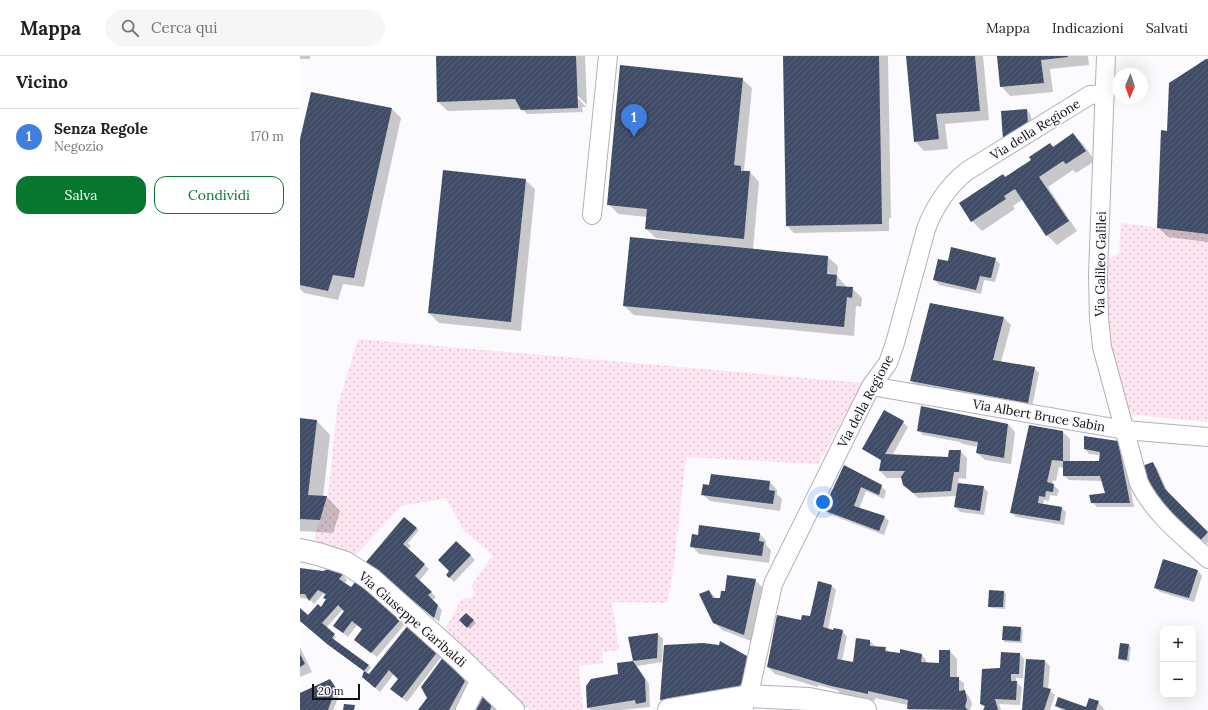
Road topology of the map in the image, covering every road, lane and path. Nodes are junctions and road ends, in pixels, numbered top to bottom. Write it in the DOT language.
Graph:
graph roads {
  1 [pos="608,56"];
  2 [pos="1106,56"];
  3 [pos="1105,94"];
  4 [pos="592,215"];
  5 [pos="871,386"];
  6 [pos="1124,430"];
  7 [pos="1208,437"];
  8 [pos="300,550"];
  9 [pos="1208,559"];
  10 [pos="480,679"];
  11 [pos="746,703"];
  12 [pos="465,710"];
  13 [pos="513,710"];
  14 [pos="669,710"];
  15 [pos="865,710"];
  1 -- 4 [label="street"];
  2 -- 3 [label="street, Via Galileo Galilei"];
  3 -- 5 [label="street, Via della Regione"];
  3 -- 6 [label="street, Via Galileo Galilei"];
  5 -- 6 [label="street, Via Albert Bruce Sabin"];
  5 -- 11 [label="street, Via della Regione"];
  6 -- 7 [label="street, Via Albert Bruce Sabin"];
  6 -- 9 [label="street, Via Galileo Galilei"];
  8 -- 10 [label="main road, Via Giuseppe Garibaldi"];
  10 -- 12 [label="street"];
  10 -- 13 [label="main road, Via Giuseppe Garibaldi"];
  11 -- 14 [label="main road"];
  11 -- 15 [label="main road"];
}
